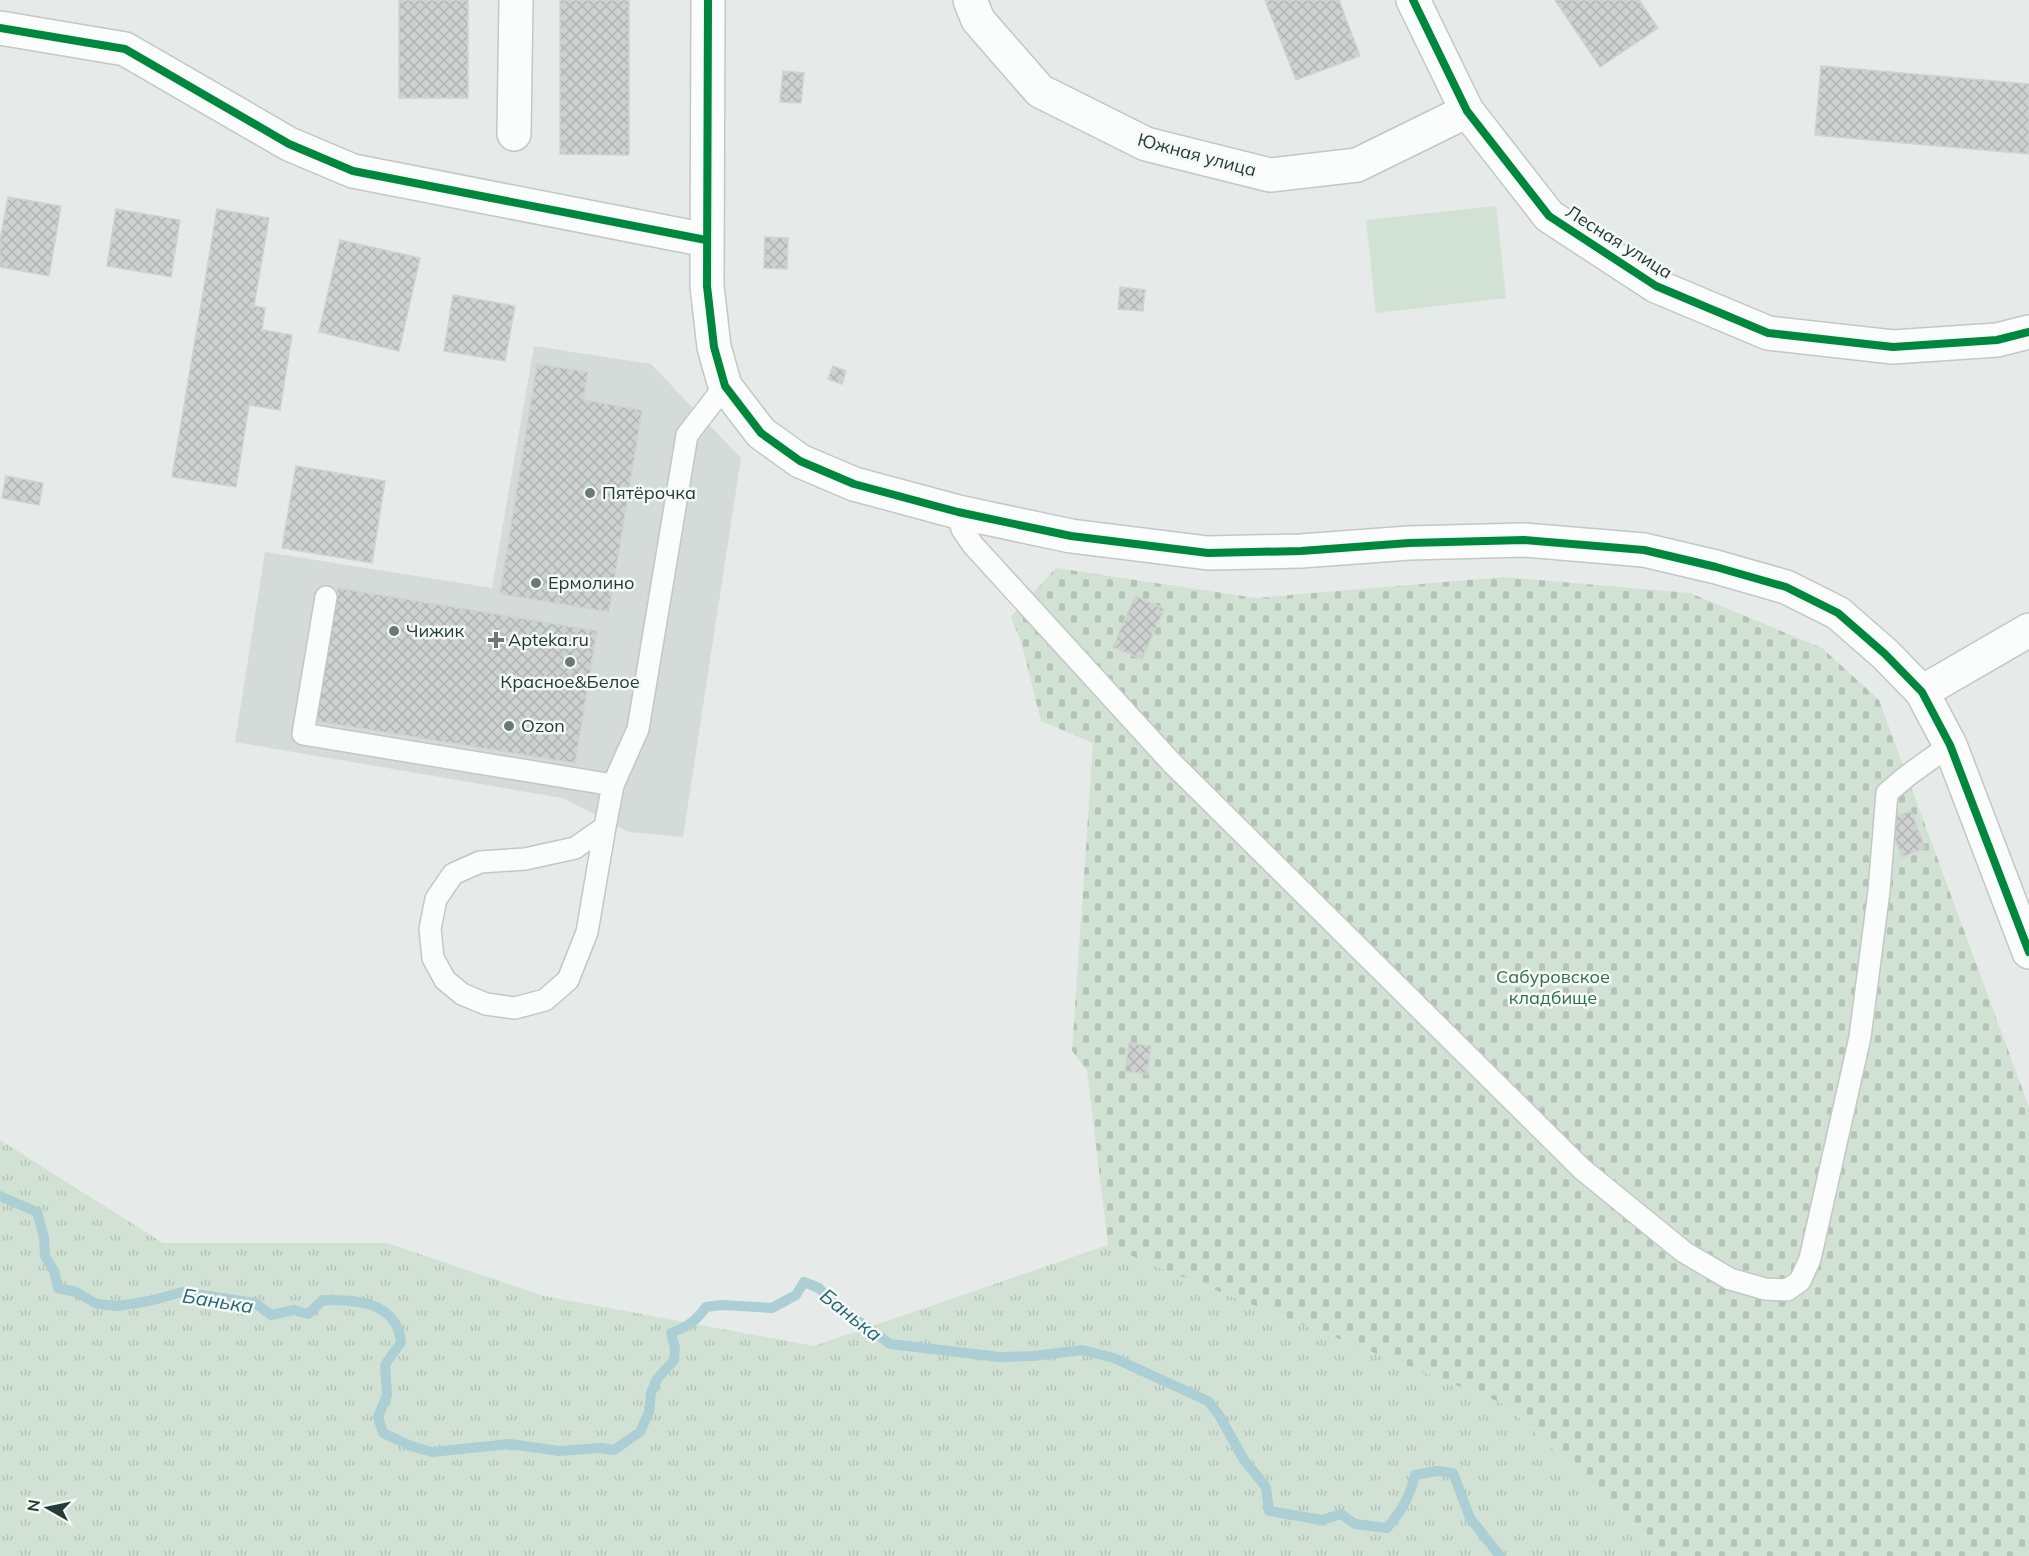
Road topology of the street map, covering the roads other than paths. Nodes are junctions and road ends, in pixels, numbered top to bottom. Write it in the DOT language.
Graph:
graph roads {
  1 [pos="516,0"];
  2 [pos="708,0"];
  3 [pos="970,0"];
  4 [pos="1413,0"];
  5 [pos="0,28"];
  6 [pos="1467,111"];
  7 [pos="514,134"];
  8 [pos="706,240"];
  9 [pos="2029,332"];
  10 [pos="725,386"];
  11 [pos="958,512"];
  12 [pos="326,597"];
  13 [pos="2029,630"];
  14 [pos="1922,692"];
  15 [pos="1950,745"];
  16 [pos="613,785"];
  17 [pos="605,827"];
  18 [pos="2029,952"];
  1 -- 7 [label="street"];
  2 -- 8 [label="street"];
  3 -- 6 [label="street, Южная улица"];
  4 -- 6 [label="street, Лесная улица"];
  5 -- 8 [label="street"];
  6 -- 9 [label="street, Лесная улица"];
  8 -- 10 [label="street"];
  10 -- 11 [label="street"];
  10 -- 16 [label="lane"];
  11 -- 14 [label="street"];
  11 -- 15 [label="lane"];
  12 -- 16 [label="lane"];
  13 -- 14 [label="street"];
  14 -- 15 [label="street"];
  15 -- 18 [label="street"];
  16 -- 17 [label="lane"];
  17 -- 17 [label="lane"];
}
